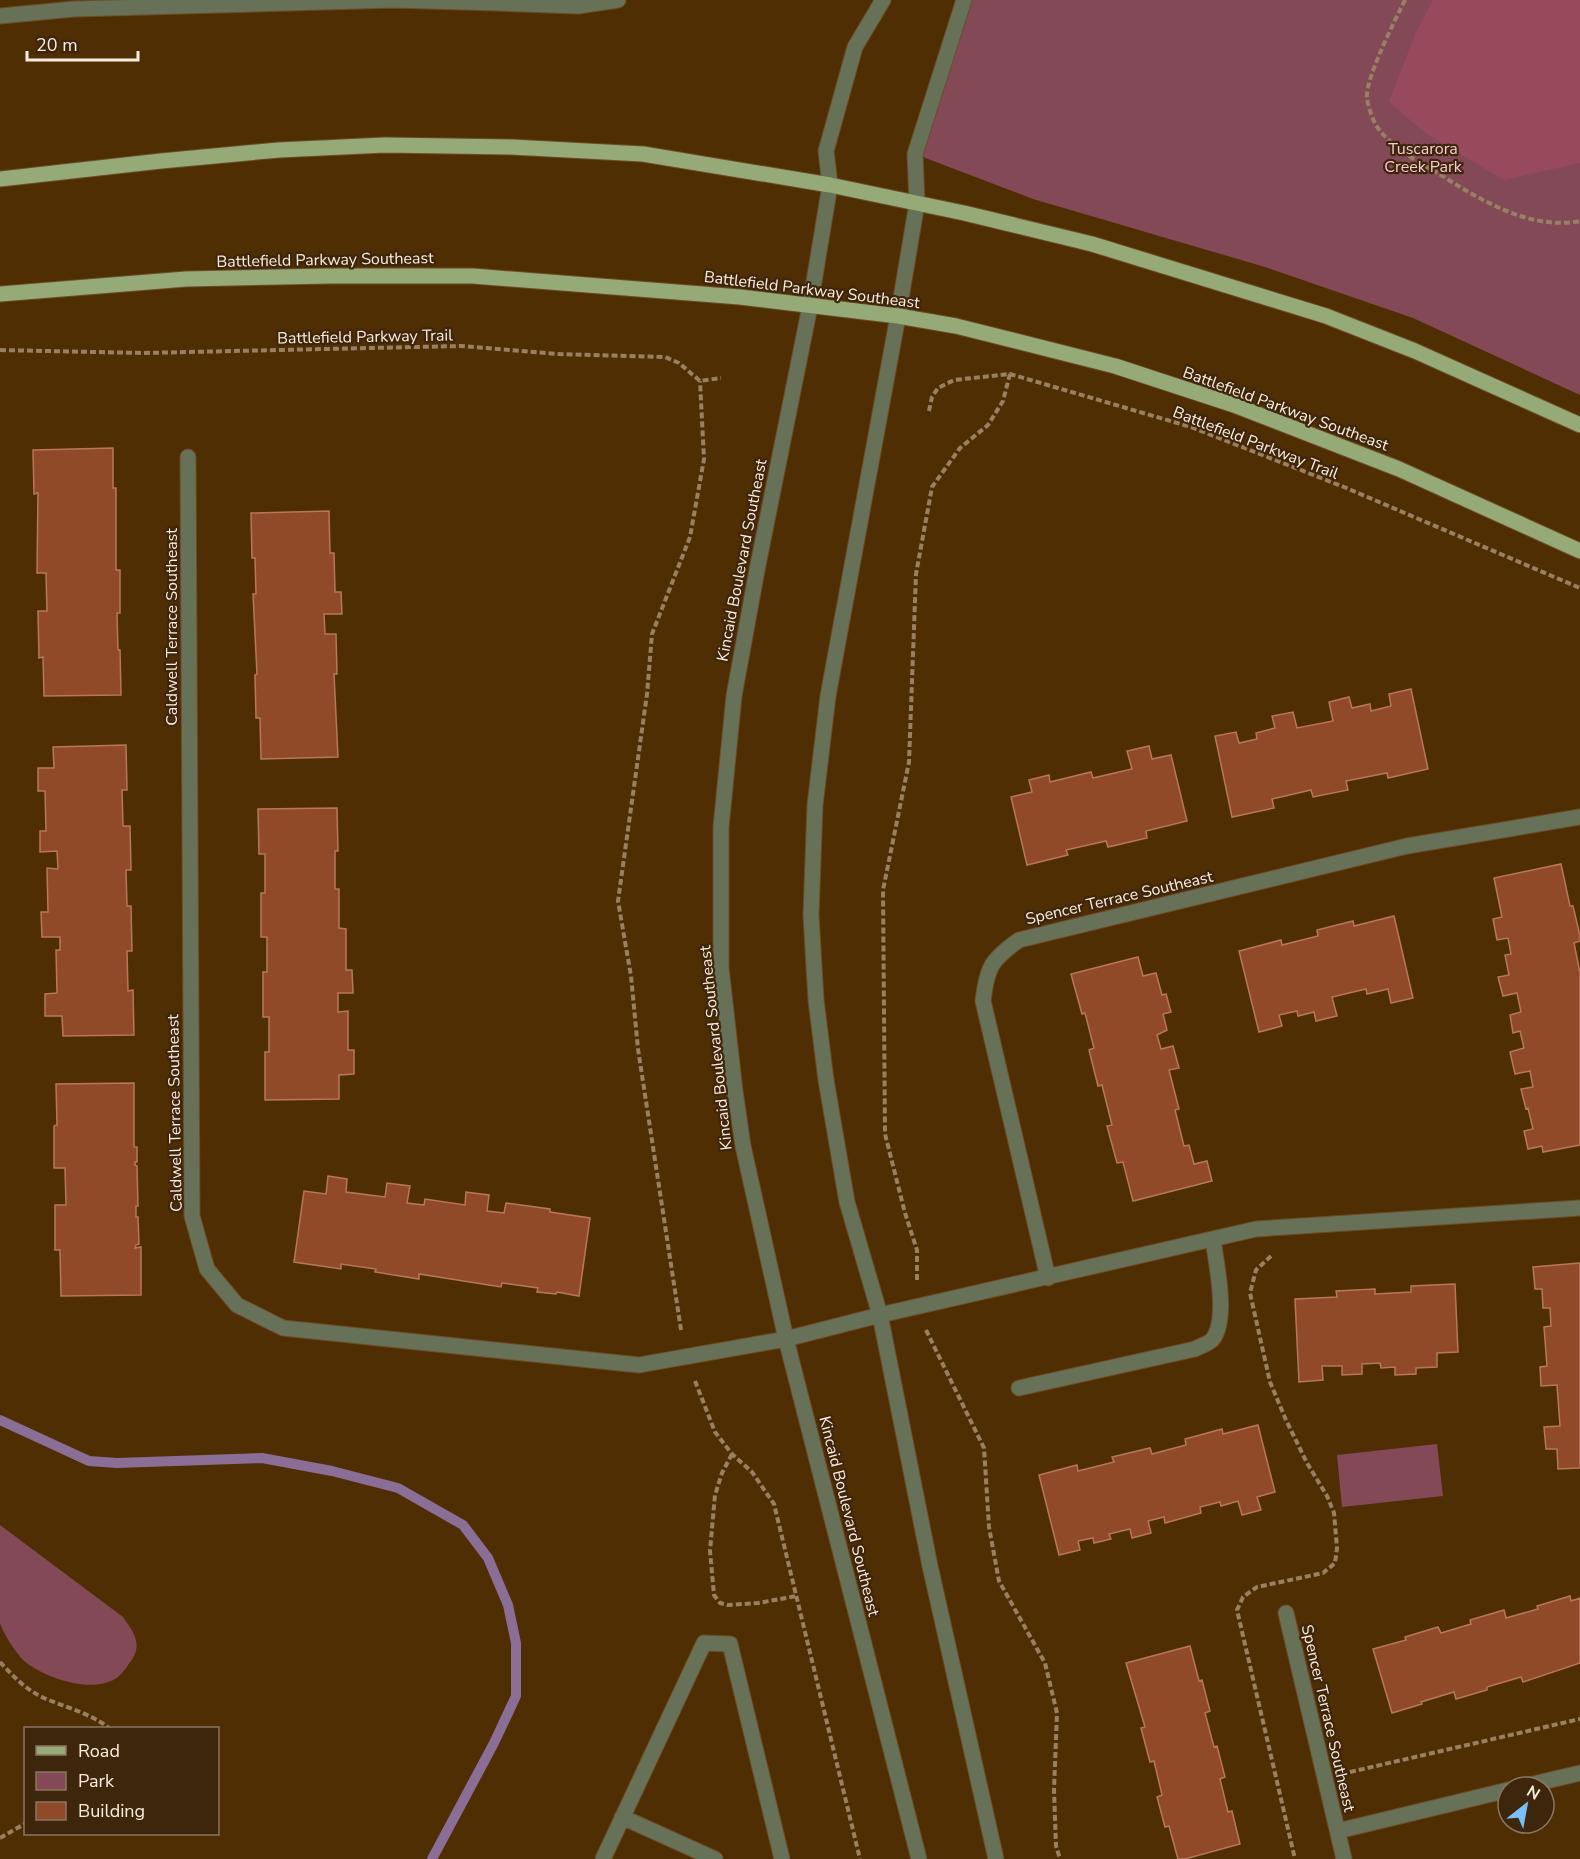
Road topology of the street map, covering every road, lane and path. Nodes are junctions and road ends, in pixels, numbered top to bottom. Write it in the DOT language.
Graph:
graph roads {
  1 [pos="394,0"];
  2 [pos="618,0"];
  3 [pos="883,0"];
  4 [pos="964,0"];
  5 [pos="1405,0"];
  6 [pos="497,1"];
  7 [pos="0,16"];
  8 [pos="0,179"];
  9 [pos="830,185"];
  10 [pos="917,203"];
  11 [pos="1580,221"];
  12 [pos="0,294"];
  13 [pos="810,306"];
  14 [pos="898,316"];
  15 [pos="0,350"];
  16 [pos="1010,374"];
  17 [pos="721,378"];
  18 [pos="700,381"];
  19 [pos="929,411"];
  20 [pos="1573,422"];
  21 [pos="188,457"];
  22 [pos="1578,551"];
  23 [pos="1580,588"];
  24 [pos="1580,818"];
  25 [pos="1580,1208"];
  26 [pos="1213,1239"];
  27 [pos="1279,1255"];
  28 [pos="1048,1278"];
  29 [pos="917,1307"];
  30 [pos="880,1316"];
  31 [pos="786,1340"];
  32 [pos="686,1356"];
  33 [pos="1019,1388"];
  34 [pos="732,1454"];
  35 [pos="797,1596"];
  36 [pos="1286,1613"];
  37 [pos="0,1662"];
  38 [pos="1580,1719"];
  39 [pos="109,1727"];
  40 [pos="1580,1773"];
  41 [pos="1325,1778"];
  42 [pos="1556,1779"];
  43 [pos="1496,1793"];
  44 [pos="622,1817"];
  45 [pos="24,1823"];
  46 [pos="1338,1831"];
  47 [pos="0,1838"];
  48 [pos="603,1859"];
  49 [pos="715,1859"];
  50 [pos="782,1859"];
  51 [pos="860,1859"];
  52 [pos="919,1859"];
  53 [pos="996,1859"];
  54 [pos="1060,1859"];
  55 [pos="1295,1859"];
  56 [pos="1344,1859"];
  1 -- 6 [label="street"];
  1 -- 7 [label="street"];
  2 -- 6 [label="street"];
  3 -- 9 [label="street, Kincaid Boulevard Southeast"];
  4 -- 10 [label="street"];
  5 -- 11 [label="path"];
  8 -- 9 [label="main road"];
  9 -- 10 [label="main road"];
  9 -- 13 [label="street, Kincaid Boulevard Southeast"];
  10 -- 14 [label="street"];
  10 -- 20 [label="main road"];
  12 -- 13 [label="main road, Battlefield Parkway Southeast"];
  13 -- 14 [label="main road, Battlefield Parkway Southeast"];
  13 -- 31 [label="street, Kincaid Boulevard Southeast"];
  14 -- 22 [label="main road, Battlefield Parkway Southeast"];
  14 -- 30 [label="street"];
  15 -- 18 [label="path, Battlefield Parkway Trail"];
  16 -- 19 [label="path, Battlefield Parkway Trail"];
  16 -- 23 [label="path, Battlefield Parkway Trail"];
  16 -- 29 [label="path"];
  17 -- 18 [label="path"];
  18 -- 32 [label="path"];
  21 -- 32 [label="street, Caldwell Terrace Southeast"];
  24 -- 28 [label="street, Spencer Terrace Southeast"];
  25 -- 26 [label="street"];
  26 -- 28 [label="street"];
  26 -- 33 [label="street"];
  27 -- 55 [label="path"];
  28 -- 29 [label="street"];
  29 -- 30 [label="street"];
  29 -- 54 [label="path"];
  30 -- 31 [label="street"];
  30 -- 53 [label="street"];
  31 -- 32 [label="street, Caldwell Terrace Southeast"];
  31 -- 52 [label="street, Kincaid Boulevard Southeast"];
  32 -- 34 [label="path"];
  34 -- 35 [label="path"];
  34 -- 35 [label="path"];
  35 -- 51 [label="path"];
  36 -- 41 [label="street, Spencer Terrace Southeast"];
  37 -- 39 [label="path"];
  38 -- 41 [label="path"];
  40 -- 42 [label="street"];
  41 -- 46 [label="street, Spencer Terrace Southeast"];
  43 -- 46 [label="street, Spencer Terrace Southeast"];
  44 -- 48 [label="street"];
  44 -- 49 [label="street"];
  44 -- 50 [label="street"];
  45 -- 47 [label="path"];
  46 -- 56 [label="street, Spencer Terrace Southeast"];
}
